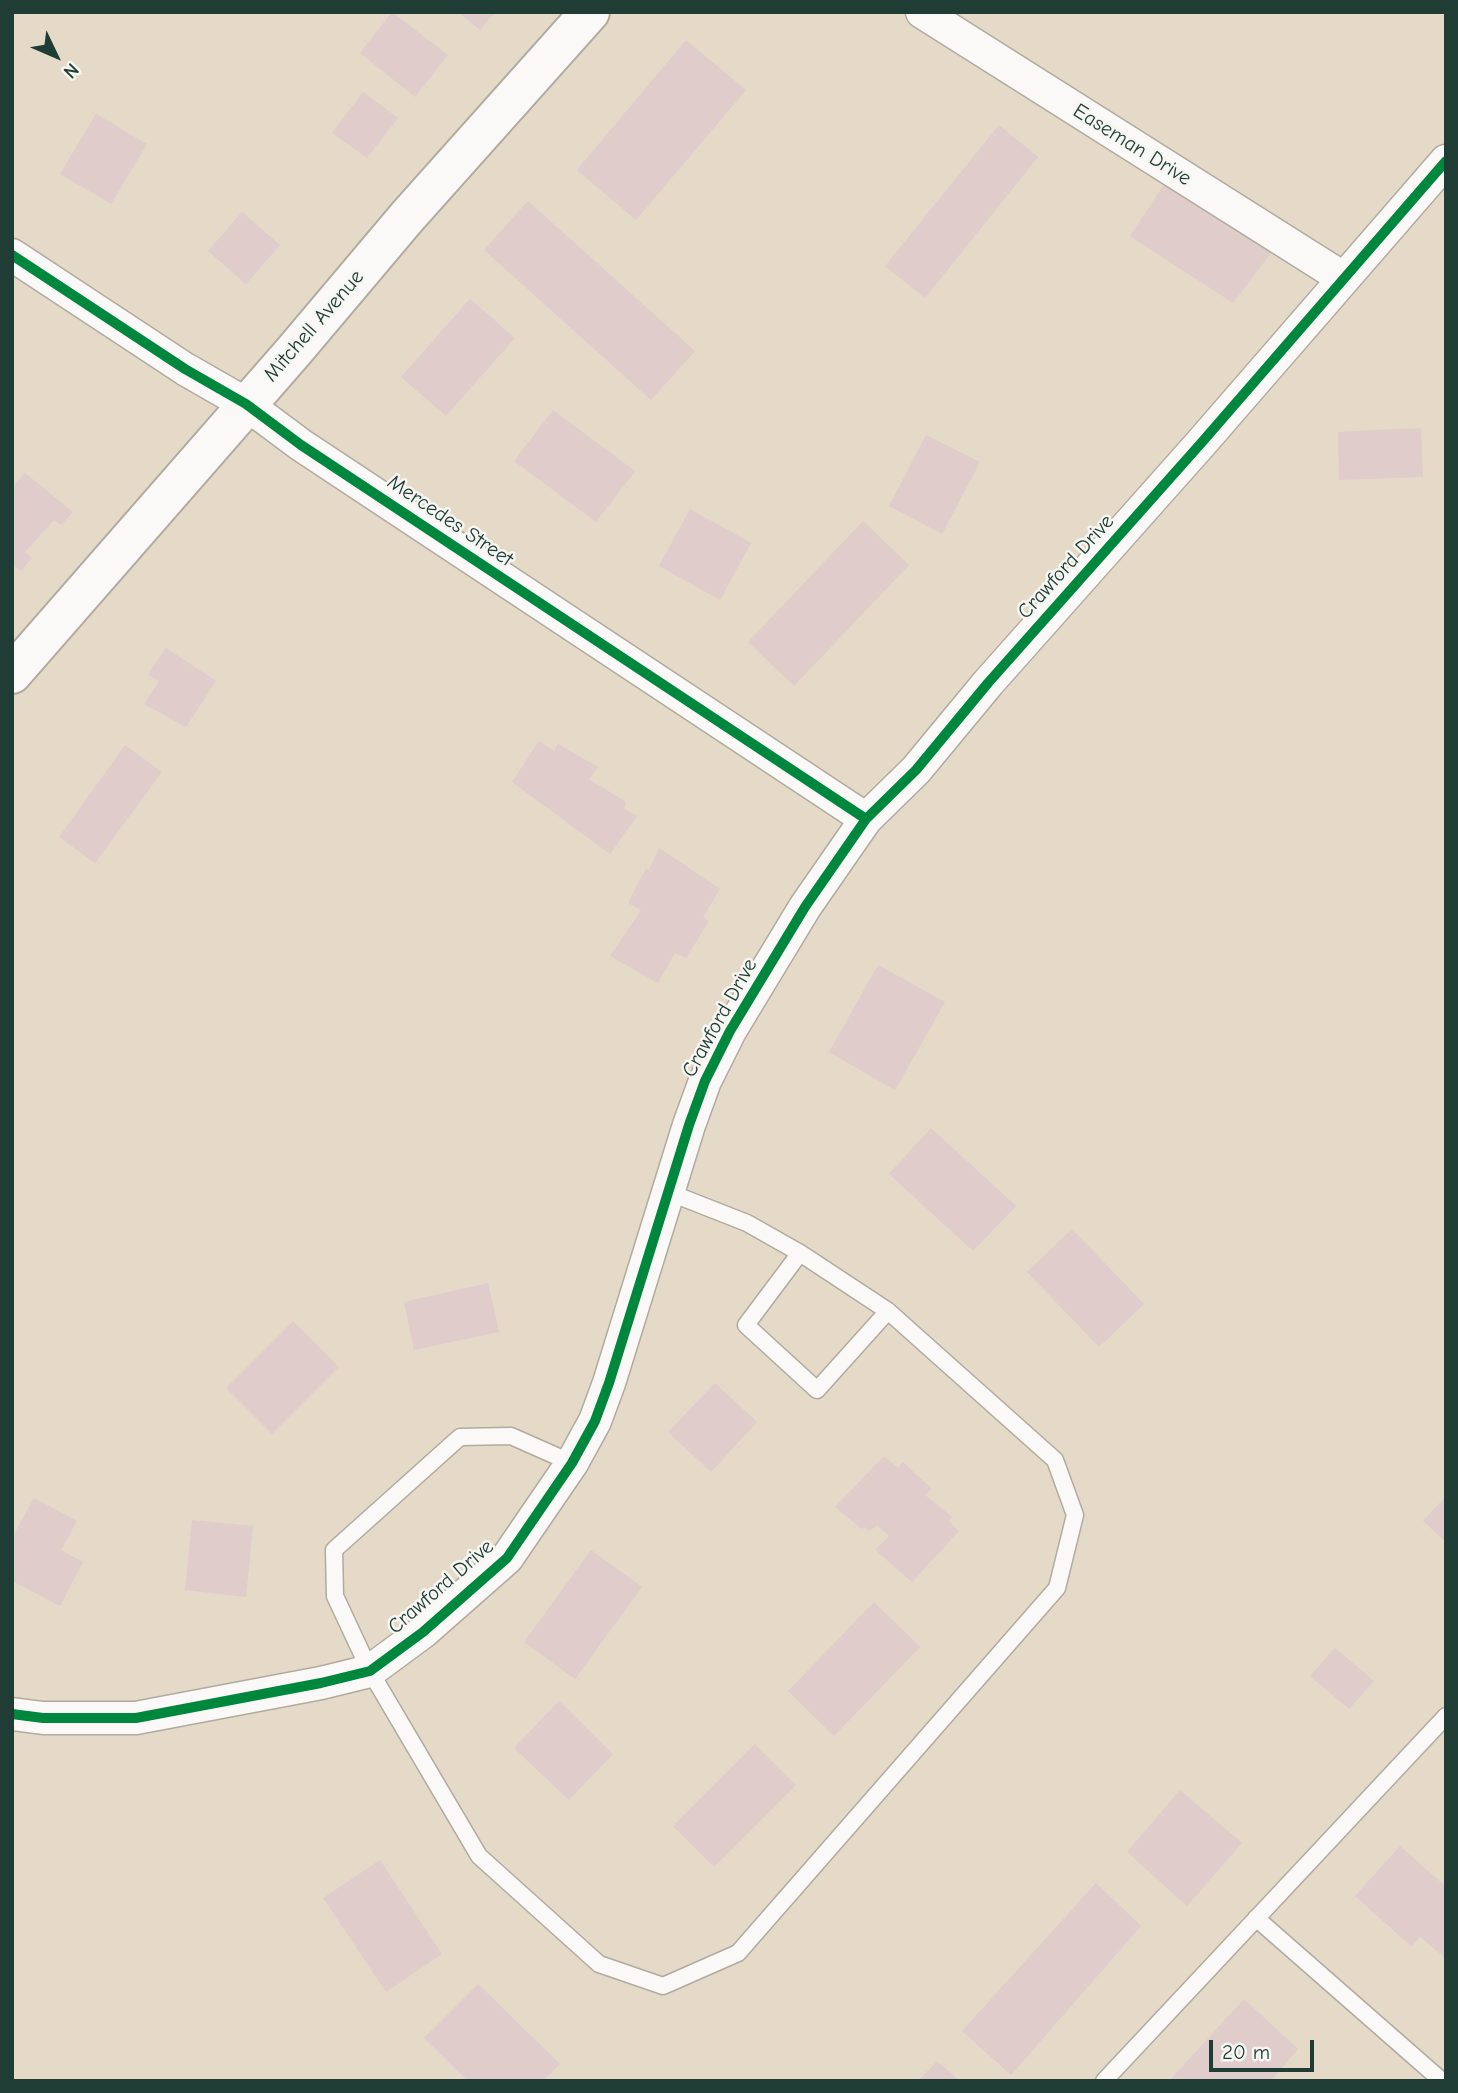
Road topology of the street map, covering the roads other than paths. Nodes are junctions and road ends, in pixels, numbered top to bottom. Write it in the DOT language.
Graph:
graph roads {
  1 [pos="590,12"];
  2 [pos="922,12"];
  3 [pos="1446,161"];
  4 [pos="12,255"];
  5 [pos="1343,278"];
  6 [pos="246,404"];
  7 [pos="12,674"];
  8 [pos="866,819"];
  9 [pos="668,1192"];
  10 [pos="800,1253"];
  11 [pos="888,1311"];
  12 [pos="572,1463"];
  13 [pos="370,1671"];
  14 [pos="12,1714"];
  15 [pos="1446,1716"];
  16 [pos="1256,1918"];
  17 [pos="1104,2081"];
  18 [pos="1442,2081"];
  1 -- 6 [label="street, Mitchell Avenue"];
  2 -- 5 [label="street, Easeman Drive"];
  3 -- 5 [label="street, Crawford Drive"];
  4 -- 6 [label="street, Mercedes Street"];
  5 -- 8 [label="street, Crawford Drive"];
  6 -- 7 [label="street, Mitchell Avenue"];
  6 -- 8 [label="street, Mercedes Street"];
  8 -- 9 [label="street, Crawford Drive"];
  9 -- 10 [label="lane"];
  9 -- 12 [label="street, Crawford Drive"];
  10 -- 11 [label="lane"];
  10 -- 11 [label="lane"];
  11 -- 13 [label="lane"];
  12 -- 13 [label="street, Crawford Drive"];
  12 -- 13 [label="lane"];
  13 -- 14 [label="street, Crawford Drive"];
  15 -- 16 [label="lane"];
  16 -- 17 [label="lane"];
  16 -- 18 [label="lane"];
}
